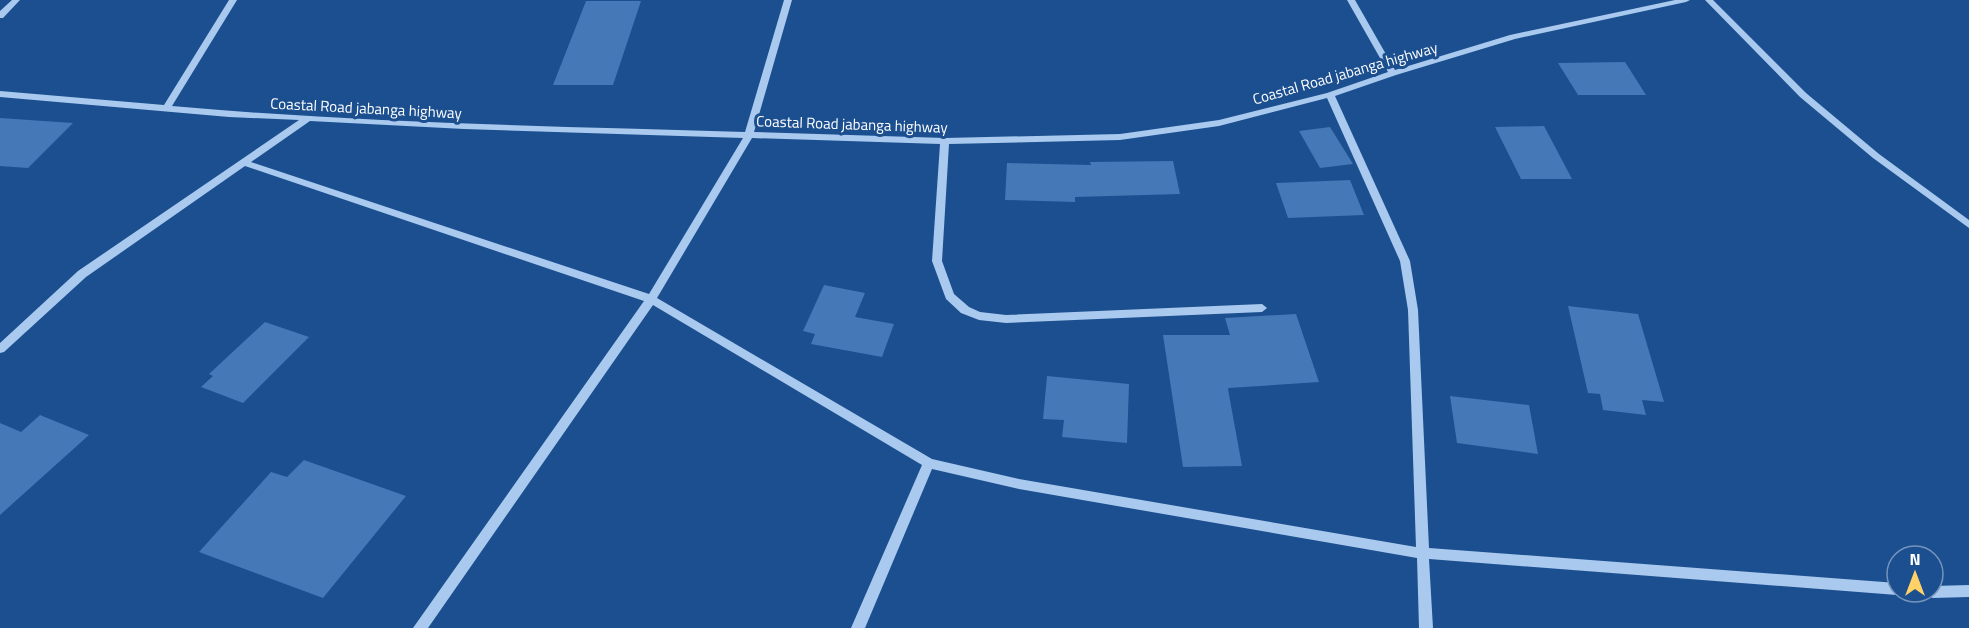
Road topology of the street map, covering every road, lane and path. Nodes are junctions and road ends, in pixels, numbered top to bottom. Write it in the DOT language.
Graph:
graph roads {
  1 [pos="16,0"];
  2 [pos="233,0"];
  3 [pos="788,0"];
  4 [pos="1351,0"];
  5 [pos="1686,0"];
  6 [pos="1709,0"];
  7 [pos="0,16"];
  8 [pos="1393,73"];
  9 [pos="0,94"];
  10 [pos="1330,94"];
  11 [pos="166,109"];
  12 [pos="307,119"];
  13 [pos="749,135"];
  14 [pos="945,141"];
  15 [pos="244,164"];
  16 [pos="1969,225"];
  17 [pos="651,299"];
  18 [pos="1262,308"];
  19 [pos="0,349"];
  20 [pos="929,463"];
  21 [pos="1422,553"];
  22 [pos="1885,588"];
  23 [pos="1969,591"];
  24 [pos="1945,592"];
  25 [pos="420,628"];
  26 [pos="858,628"];
  27 [pos="1425,628"];
  1 -- 7 [label="street"];
  2 -- 11 [label="street"];
  3 -- 13 [label="street"];
  4 -- 8 [label="street"];
  5 -- 8 [label="street, Coastal Road jabanga highway"];
  6 -- 16 [label="street"];
  8 -- 10 [label="street, Coastal Road jabanga highway"];
  9 -- 11 [label="street, Coastal Road jabanga highway"];
  10 -- 14 [label="street, Coastal Road jabanga highway"];
  10 -- 21 [label="street"];
  11 -- 12 [label="street, Coastal Road jabanga highway"];
  12 -- 13 [label="street, Coastal Road jabanga highway"];
  12 -- 15 [label="street"];
  13 -- 14 [label="street, Coastal Road jabanga highway"];
  13 -- 17 [label="street"];
  14 -- 18 [label="street"];
  15 -- 17 [label="street"];
  15 -- 19 [label="street"];
  17 -- 20 [label="street"];
  17 -- 25 [label="street"];
  20 -- 21 [label="street"];
  20 -- 26 [label="street"];
  21 -- 22 [label="street"];
  21 -- 27 [label="street"];
  23 -- 24 [label="street"];
}
